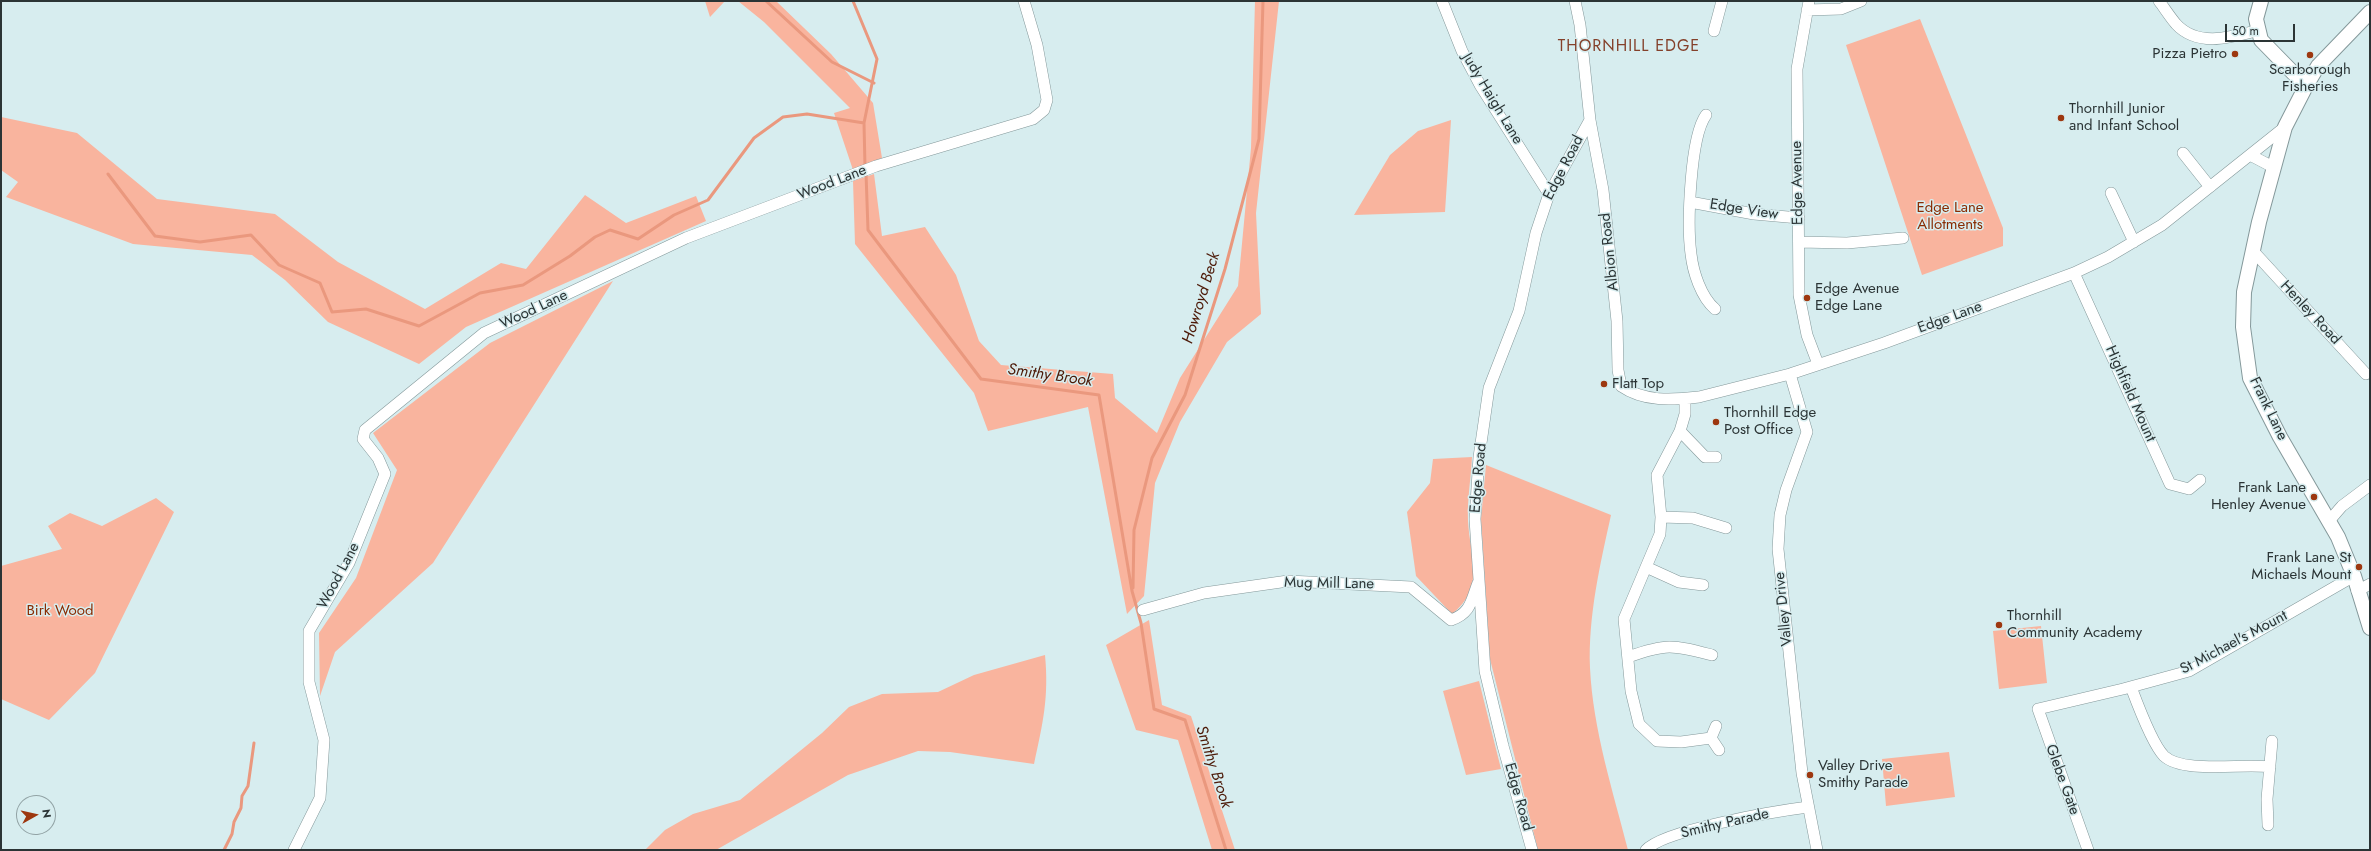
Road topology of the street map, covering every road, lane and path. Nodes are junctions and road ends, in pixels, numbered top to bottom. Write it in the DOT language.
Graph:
graph roads {
  1 [pos="1024,1"];
  2 [pos="1442,1"];
  3 [pos="1575,1"];
  4 [pos="1583,1"];
  5 [pos="1722,1"];
  6 [pos="1861,1"];
  7 [pos="2159,1"];
  8 [pos="2261,1"];
  9 [pos="1808,5"];
  10 [pos="2370,12"];
  11 [pos="1580,25"];
  12 [pos="2259,30"];
  13 [pos="1714,31"];
  14 [pos="2306,86"];
  15 [pos="1706,115"];
  16 [pos="1590,120"];
  17 [pos="2285,127"];
  18 [pos="2183,153"];
  19 [pos="2250,155"];
  20 [pos="2273,167"];
  21 [pos="2210,187"];
  22 [pos="2111,193"];
  23 [pos="1549,194"];
  24 [pos="1690,202"];
  25 [pos="1799,218"];
  26 [pos="1903,238"];
  27 [pos="1799,242"];
  28 [pos="2134,242"];
  29 [pos="2254,252"];
  30 [pos="2074,273"];
  31 [pos="1715,309"];
  32 [pos="1818,364"];
  33 [pos="1790,374"];
  34 [pos="2366,374"];
  35 [pos="1620,386"];
  36 [pos="1685,399"];
  37 [pos="1680,431"];
  38 [pos="1716,457"];
  39 [pos="2200,480"];
  40 [pos="2370,485"];
  41 [pos="1661,517"];
  42 [pos="2329,521"];
  43 [pos="1726,528"];
  44 [pos="1646,567"];
  45 [pos="2354,576"];
  46 [pos="1479,578"];
  47 [pos="2370,584"];
  48 [pos="1703,585"];
  49 [pos="2357,591"];
  50 [pos="1143,610"];
  51 [pos="2370,628"];
  52 [pos="1712,655"];
  53 [pos="1628,657"];
  54 [pos="2131,687"];
  55 [pos="2038,709"];
  56 [pos="1716,726"];
  57 [pos="1711,738"];
  58 [pos="2272,741"];
  59 [pos="1720,750"];
  60 [pos="2270,767"];
  61 [pos="1808,807"];
  62 [pos="2268,825"];
  63 [pos="294,850"];
  64 [pos="1532,850"];
  65 [pos="1646,850"];
  66 [pos="1817,850"];
  67 [pos="2088,850"];
  1 -- 63 [label="street, Wood Lane"];
  2 -- 23 [label="street, Judy Haigh Lane"];
  3 -- 11 [label="street"];
  4 -- 11 [label="street"];
  5 -- 13 [label="street"];
  6 -- 9 [label="street"];
  7 -- 12 [label="street"];
  8 -- 12 [label="street"];
  9 -- 25 [label="street, Edge Avenue"];
  10 -- 14 [label="street, Frank Lane"];
  11 -- 16 [label="street, Albion Road"];
  12 -- 14 [label="street"];
  14 -- 17 [label="street, Frank Lane"];
  15 -- 24 [label="street, Edge View"];
  16 -- 23 [label="street, Edge Road"];
  16 -- 35 [label="street, Albion Road"];
  17 -- 19 [label="street, Edge Lane"];
  17 -- 20 [label="street, Frank Lane"];
  18 -- 21 [label="street"];
  19 -- 20 [label="street"];
  19 -- 21 [label="street, Edge Lane"];
  20 -- 29 [label="street, Frank Lane"];
  21 -- 28 [label="street, Edge Lane"];
  22 -- 28 [label="street"];
  23 -- 46 [label="street, Edge Road"];
  24 -- 25 [label="street, Edge View"];
  24 -- 31 [label="street, Edge View"];
  25 -- 27 [label="street, Edge Avenue"];
  26 -- 27 [label="street"];
  27 -- 32 [label="street, Edge Avenue"];
  28 -- 30 [label="street, Edge Lane"];
  29 -- 34 [label="street, Henley Road"];
  29 -- 42 [label="street, Frank Lane"];
  30 -- 32 [label="street, Edge Lane"];
  30 -- 39 [label="street, Highfield Mount"];
  32 -- 33 [label="street, Edge Lane"];
  33 -- 36 [label="street, Edge Lane"];
  33 -- 61 [label="street, Valley Drive"];
  35 -- 36 [label="street, Edge Lane"];
  36 -- 37 [label="street"];
  37 -- 38 [label="street"];
  37 -- 41 [label="street"];
  40 -- 42 [label="street"];
  41 -- 43 [label="street"];
  41 -- 44 [label="street"];
  42 -- 45 [label="street, Frank Lane"];
  44 -- 48 [label="street"];
  44 -- 53 [label="street"];
  45 -- 49 [label="street, Frank Lane"];
  45 -- 54 [label="street, St Michael's Mount"];
  46 -- 50 [label="street, Mug Mill Lane"];
  46 -- 64 [label="street, Edge Road"];
  47 -- 49 [label="street"];
  49 -- 51 [label="street, Frank Lane"];
  52 -- 53 [label="street"];
  53 -- 57 [label="street"];
  54 -- 55 [label="street, St Michael's Mount"];
  54 -- 60 [label="street"];
  55 -- 67 [label="street, Glebe Gate"];
  56 -- 57 [label="street"];
  57 -- 59 [label="street"];
  58 -- 60 [label="street"];
  60 -- 62 [label="street"];
  61 -- 65 [label="street, Smithy Parade"];
  61 -- 66 [label="street, Valley Drive"];
}
